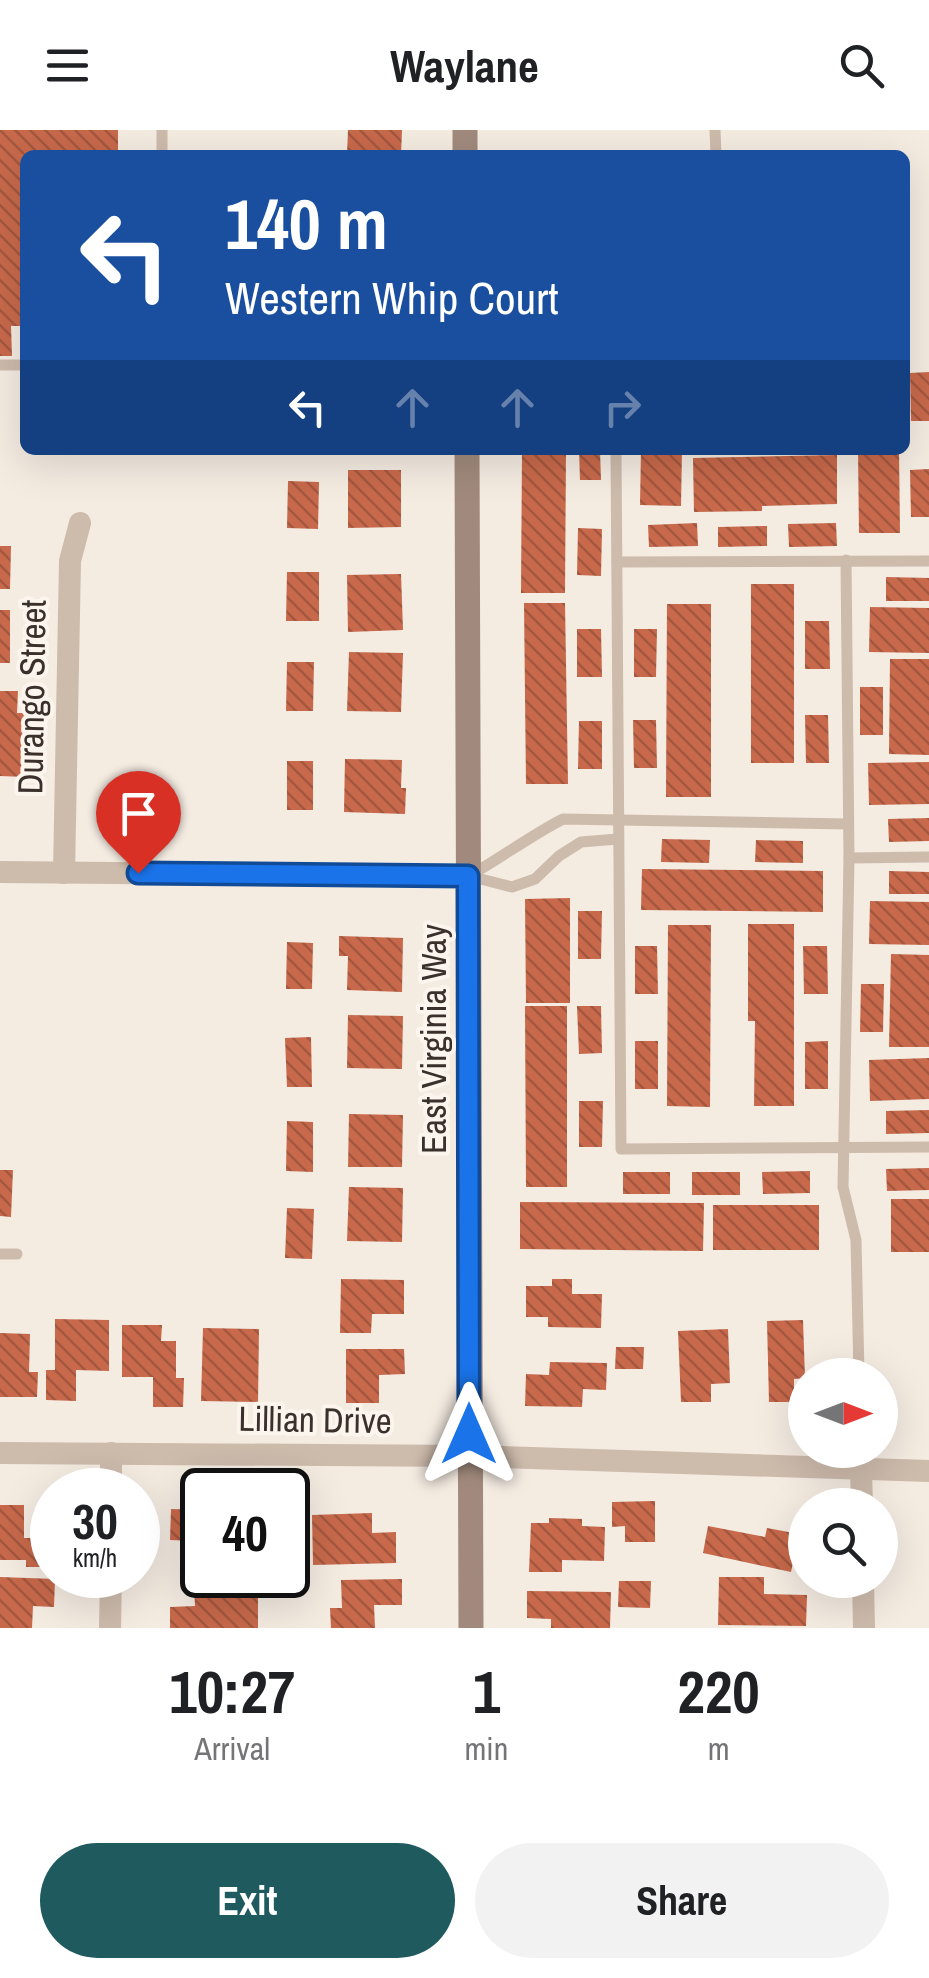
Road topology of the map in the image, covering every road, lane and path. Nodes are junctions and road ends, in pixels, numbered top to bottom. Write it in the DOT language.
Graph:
graph roads {
  1 [pos="467,455"];
  2 [pos="616,455"];
  3 [pos="80,524"];
  4 [pos="846,560"];
  5 [pos="929,561"];
  6 [pos="617,562"];
  7 [pos="618,820"];
  8 [pos="848,824"];
  9 [pos="618,839"];
  10 [pos="929,857"];
  11 [pos="849,858"];
  12 [pos="0,872"];
  13 [pos="64,873"];
  14 [pos="468,876"];
  15 [pos="929,1147"];
  16 [pos="842,1149"];
  17 [pos="0,1254"];
  18 [pos="17,1254"];
  19 [pos="859,1358"];
  20 [pos="0,1453"];
  21 [pos="111,1453"];
  22 [pos="470,1456"];
  23 [pos="788,1463"];
  24 [pos="111,1468"];
  25 [pos="895,1468"];
  26 [pos="929,1471"];
  27 [pos="110,1598"];
  28 [pos="863,1598"];
  29 [pos="110,1628"];
  30 [pos="471,1628"];
  31 [pos="864,1628"];
  1 -- 14 [label="street, East Virginia Way"];
  2 -- 6 [label="lane"];
  3 -- 13 [label="street, Durango Street"];
  4 -- 5 [label="lane"];
  4 -- 6 [label="lane"];
  4 -- 8 [label="lane"];
  6 -- 7 [label="lane"];
  7 -- 8 [label="lane"];
  7 -- 9 [label="lane"];
  7 -- 14 [label="lane"];
  8 -- 11 [label="lane"];
  9 -- 14 [label="lane"];
  9 -- 16 [label="lane"];
  10 -- 11 [label="lane"];
  11 -- 16 [label="lane"];
  12 -- 13 [label="street"];
  13 -- 14 [label="street"];
  14 -- 22 [label="street, East Virginia Way"];
  15 -- 16 [label="lane"];
  16 -- 19 [label="lane"];
  17 -- 18 [label="lane"];
  20 -- 21 [label="street, Lillian Drive"];
  21 -- 22 [label="street, Lillian Drive"];
  21 -- 24 [label="street"];
  22 -- 23 [label="street, Lillian Drive"];
  22 -- 30 [label="street, East Virginia Way"];
  25 -- 26 [label="street, Lillian Drive"];
  27 -- 29 [label="street"];
  28 -- 31 [label="street"];
}
